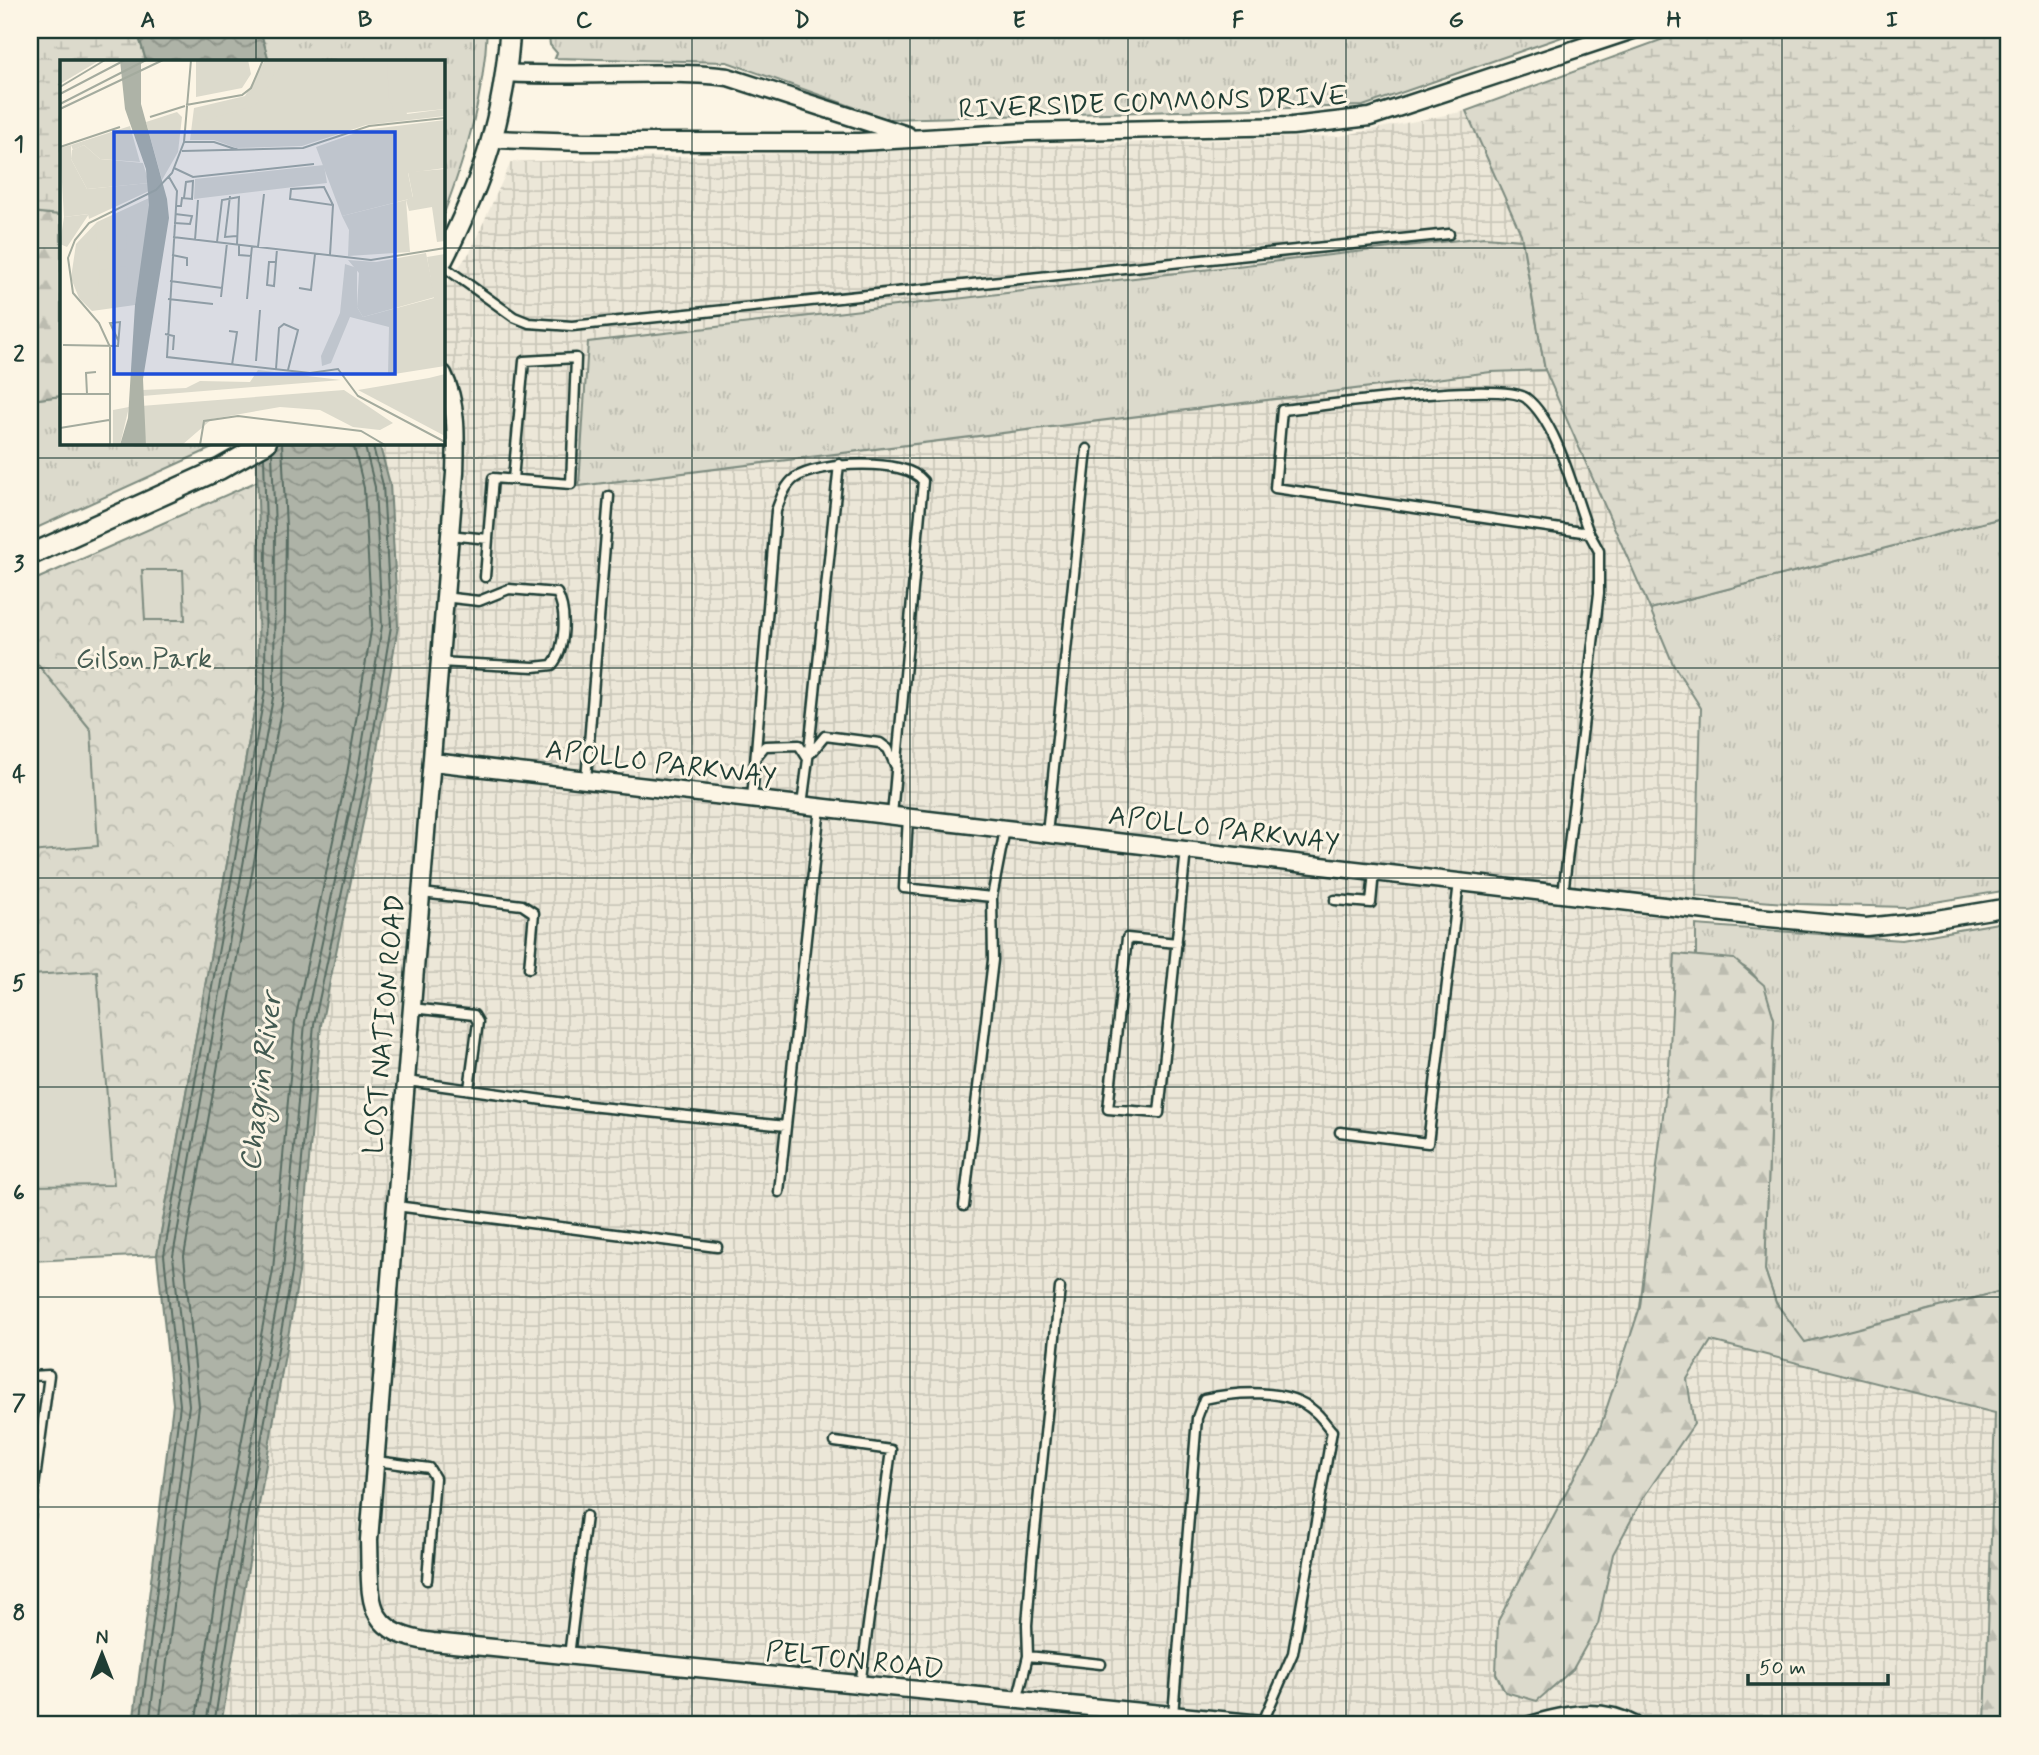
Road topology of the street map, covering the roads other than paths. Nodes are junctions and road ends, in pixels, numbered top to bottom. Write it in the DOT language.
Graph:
graph roads {
  1 [pos="510,30"];
  2 [pos="1633,30"];
  3 [pos="507,73"];
  4 [pos="913,137"];
  5 [pos="494,139"];
  6 [pos="1449,234"];
  7 [pos="444,257"];
  8 [pos="444,267"];
  9 [pos="444,375"];
  10 [pos="264,444"];
  11 [pos="1087,449"];
  12 [pos="839,464"];
  13 [pos="513,479"];
  14 [pos="609,496"];
  15 [pos="1589,533"];
  16 [pos="449,535"];
  17 [pos="488,539"];
  18 [pos="30,555"];
  19 [pos="485,577"];
  20 [pos="443,597"];
  21 [pos="439,662"];
  22 [pos="808,759"];
  23 [pos="754,760"];
  24 [pos="433,762"];
  25 [pos="896,767"];
  26 [pos="586,780"];
  27 [pos="752,799"];
  28 [pos="802,805"];
  29 [pos="820,807"];
  30 [pos="900,816"];
  31 [pos="1005,829"];
  32 [pos="1047,834"];
  33 [pos="1186,850"];
  34 [pos="1374,872"];
  35 [pos="1459,881"];
  36 [pos="422,893"];
  37 [pos="1563,894"];
  38 [pos="992,897"];
  39 [pos="1335,900"];
  40 [pos="2009,907"];
  41 [pos="1177,943"];
  42 [pos="529,968"];
  43 [pos="412,1008"];
  44 [pos="407,1081"];
  45 [pos="469,1089"];
  46 [pos="786,1126"];
  47 [pos="1340,1132"];
  48 [pos="779,1192"];
  49 [pos="396,1206"];
  50 [pos="964,1206"];
  51 [pos="717,1247"];
  52 [pos="1060,1288"];
  53 [pos="30,1376"];
  54 [pos="835,1442"];
  55 [pos="376,1461"];
  56 [pos="30,1505"];
  57 [pos="586,1516"];
  58 [pos="30,1517"];
  59 [pos="426,1580"];
  60 [pos="433,1642"];
  61 [pos="569,1656"];
  62 [pos="1028,1656"];
  63 [pos="1101,1664"];
  64 [pos="860,1686"];
  65 [pos="1017,1702"];
  66 [pos="1173,1716"];
  67 [pos="1267,1725"];
  68 [pos="1530,1725"];
  69 [pos="1634,1725"];
  1 -- 3 [label="street"];
  2 -- 4 [label="street, RIVERSIDE COMMONS DRIVE"];
  3 -- 4 [label="street, RIVERSIDE COMMONS DRIVE"];
  3 -- 5 [label="street"];
  4 -- 5 [label="street, RIVERSIDE COMMONS DRIVE"];
  5 -- 7 [label="street"];
  6 -- 8 [label="lane"];
  9 -- 16 [label="street, LOST NATION ROAD"];
  10 -- 18 [label="street"];
  11 -- 32 [label="lane"];
  12 -- 22 [label="lane"];
  12 -- 23 [label="lane"];
  12 -- 25 [label="lane"];
  13 -- 13 [label="lane"];
  13 -- 17 [label="lane"];
  14 -- 26 [label="lane"];
  15 -- 15 [label="lane"];
  15 -- 37 [label="lane"];
  16 -- 17 [label="lane"];
  16 -- 20 [label="street, LOST NATION ROAD"];
  17 -- 19 [label="lane"];
  20 -- 21 [label="street, LOST NATION ROAD"];
  20 -- 21 [label="lane"];
  21 -- 24 [label="street, LOST NATION ROAD"];
  22 -- 23 [label="lane"];
  22 -- 25 [label="lane"];
  22 -- 28 [label="lane"];
  23 -- 27 [label="lane"];
  24 -- 26 [label="street, APOLLO PARKWAY"];
  24 -- 36 [label="street, LOST NATION ROAD"];
  25 -- 30 [label="lane"];
  26 -- 27 [label="street, APOLLO PARKWAY"];
  27 -- 28 [label="street, APOLLO PARKWAY"];
  28 -- 29 [label="street, APOLLO PARKWAY"];
  29 -- 30 [label="street, APOLLO PARKWAY"];
  29 -- 46 [label="lane"];
  30 -- 31 [label="street, APOLLO PARKWAY"];
  30 -- 38 [label="lane"];
  31 -- 32 [label="street, APOLLO PARKWAY"];
  31 -- 38 [label="lane"];
  32 -- 33 [label="street, APOLLO PARKWAY"];
  33 -- 34 [label="street, APOLLO PARKWAY"];
  33 -- 41 [label="lane"];
  34 -- 35 [label="street, APOLLO PARKWAY"];
  34 -- 39 [label="lane"];
  35 -- 37 [label="street, APOLLO PARKWAY"];
  35 -- 47 [label="lane"];
  36 -- 42 [label="lane"];
  36 -- 43 [label="street, LOST NATION ROAD"];
  37 -- 40 [label="street, APOLLO PARKWAY"];
  38 -- 50 [label="lane"];
  41 -- 41 [label="lane"];
  43 -- 44 [label="street, LOST NATION ROAD"];
  43 -- 45 [label="lane"];
  44 -- 45 [label="lane"];
  44 -- 49 [label="street, LOST NATION ROAD"];
  45 -- 46 [label="lane"];
  46 -- 48 [label="lane"];
  49 -- 51 [label="lane"];
  49 -- 55 [label="street, LOST NATION ROAD"];
  52 -- 62 [label="lane"];
  53 -- 56 [label="lane"];
  54 -- 64 [label="lane"];
  55 -- 59 [label="lane"];
  55 -- 60 [label="street, LOST NATION ROAD"];
  56 -- 58 [label="lane"];
  57 -- 61 [label="lane"];
  60 -- 61 [label="street, PELTON ROAD"];
  61 -- 64 [label="street, PELTON ROAD"];
  62 -- 63 [label="lane"];
  62 -- 65 [label="lane"];
  64 -- 65 [label="street, PELTON ROAD"];
  65 -- 66 [label="street, PELTON ROAD"];
  66 -- 67 [label="street, PELTON ROAD"];
  66 -- 67 [label="lane"];
  68 -- 69 [label="street"];
}
